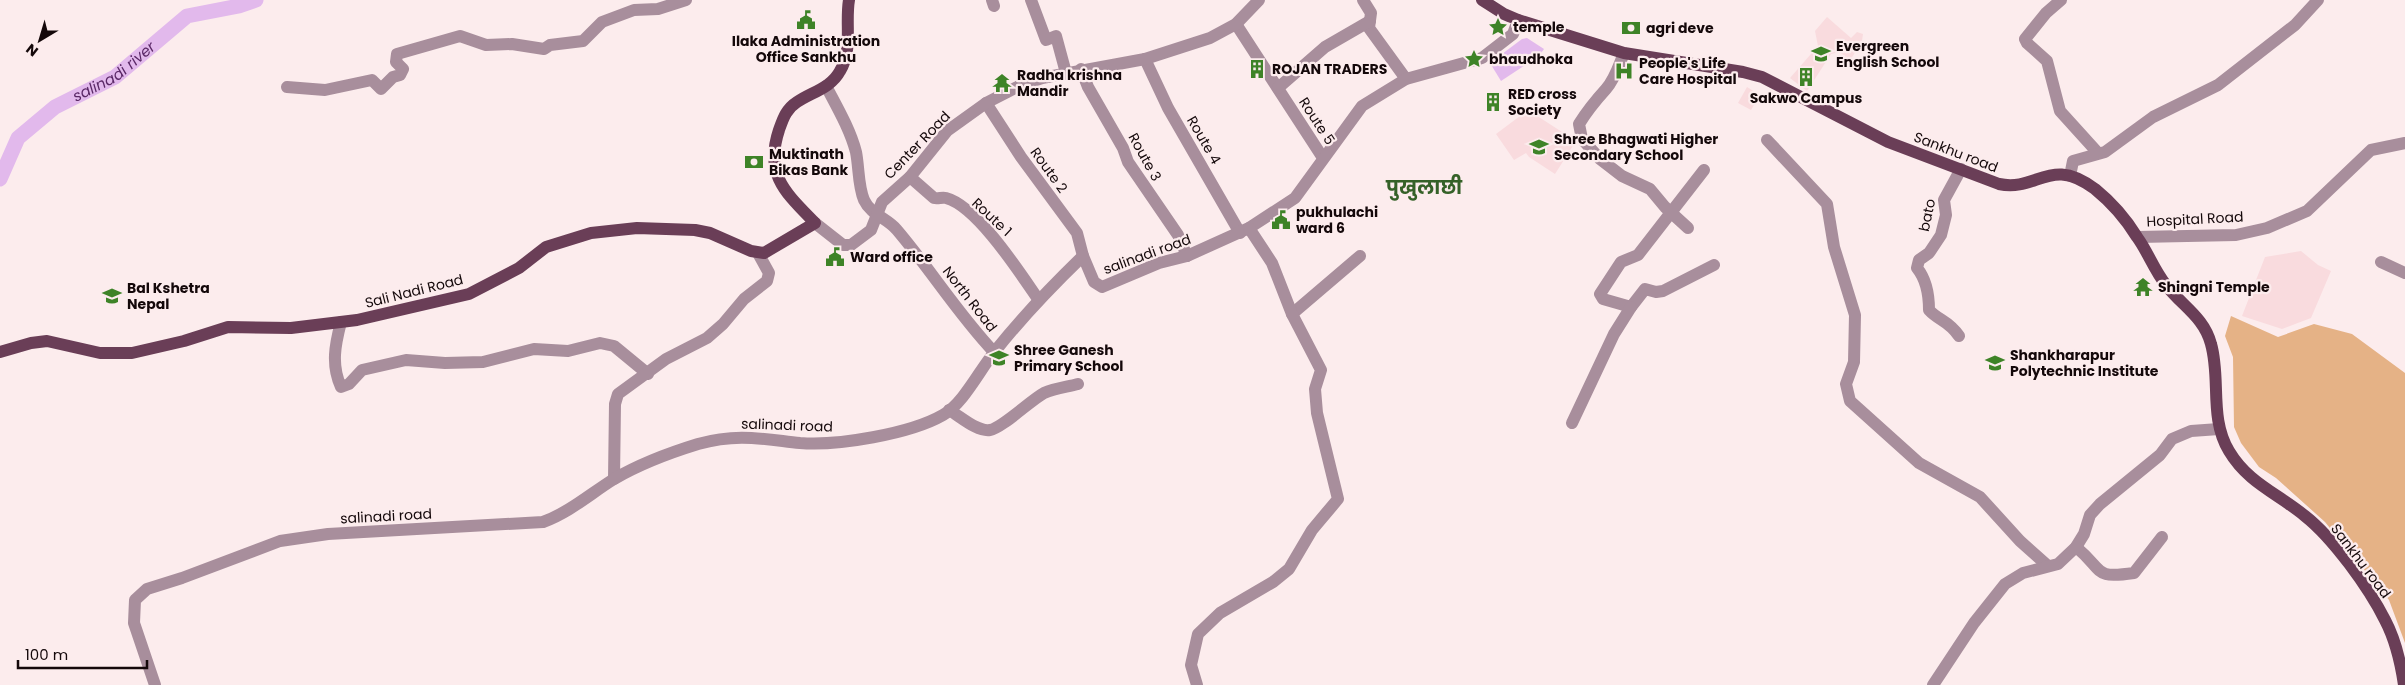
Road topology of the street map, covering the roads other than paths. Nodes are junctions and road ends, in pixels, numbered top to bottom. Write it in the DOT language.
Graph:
graph roads {
  1 [pos="686,0"];
  2 [pos="850,0"];
  3 [pos="1031,0"];
  4 [pos="1258,0"];
  5 [pos="1364,0"];
  6 [pos="1482,0"];
  7 [pos="2060,0"];
  8 [pos="2318,0"];
  9 [pos="1518,20"];
  10 [pos="1370,21"];
  11 [pos="1236,24"];
  12 [pos="1624,53"];
  13 [pos="1145,59"];
  14 [pos="1081,70"];
  15 [pos="1066,74"];
  16 [pos="1406,79"];
  17 [pos="826,86"];
  18 [pos="287,87"];
  19 [pos="1278,88"];
  20 [pos="986,103"];
  21 [pos="1766,140"];
  22 [pos="2405,143"];
  23 [pos="2098,153"];
  24 [pos="1323,158"];
  25 [pos="1961,169"];
  26 [pos="1704,170"];
  27 [pos="2070,176"];
  28 [pos="910,177"];
  29 [pos="1671,213"];
  30 [pos="876,215"];
  31 [pos="815,223"];
  32 [pos="1688,228"];
  33 [pos="1245,231"];
  34 [pos="2138,237"];
  35 [pos="758,253"];
  36 [pos="1083,256"];
  37 [pos="1187,256"];
  38 [pos="1360,256"];
  39 [pos="2381,262"];
  40 [pos="1714,265"];
  41 [pos="2405,273"];
  42 [pos="1038,299"];
  43 [pos="1631,307"];
  44 [pos="1292,314"];
  45 [pos="341,322"];
  46 [pos="1958,336"];
  47 [pos="0,352"];
  48 [pos="994,352"];
  49 [pos="648,374"];
  50 [pos="1078,384"];
  51 [pos="949,410"];
  52 [pos="1572,423"];
  53 [pos="2220,429"];
  54 [pos="614,479"];
  55 [pos="2162,537"];
  56 [pos="2076,547"];
  57 [pos="2048,566"];
  58 [pos="155,685"];
  59 [pos="1197,685"];
  60 [pos="1933,685"];
  61 [pos="2404,685"];
  1 -- 18 [label="street"];
  2 -- 17 [label="main road"];
  3 -- 15 [label="street"];
  4 -- 11 [label="street, Center Road"];
  5 -- 10 [label="street"];
  6 -- 9 [label="main road, Sankhu road"];
  7 -- 23 [label="street"];
  8 -- 23 [label="street"];
  9 -- 12 [label="main road, Sankhu road"];
  9 -- 16 [label="street, salinadi road"];
  10 -- 16 [label="street"];
  10 -- 19 [label="street"];
  11 -- 13 [label="street, Center Road"];
  11 -- 19 [label="street, Route 5"];
  12 -- 25 [label="main road, Sankhu road"];
  12 -- 29 [label="street"];
  13 -- 14 [label="street, Center Road"];
  13 -- 33 [label="street, Route 4"];
  14 -- 15 [label="street, Center Road"];
  14 -- 37 [label="street, Route 3"];
  15 -- 20 [label="street, Center Road"];
  16 -- 24 [label="street, salinadi road"];
  17 -- 30 [label="street, North Road"];
  17 -- 31 [label="main road"];
  19 -- 24 [label="street, Route 5"];
  20 -- 28 [label="street, Center Road"];
  20 -- 36 [label="street, Route 2"];
  21 -- 57 [label="street"];
  22 -- 34 [label="street, Hospital Road"];
  23 -- 27 [label="street"];
  24 -- 33 [label="street, salinadi road"];
  25 -- 27 [label="main road, Sankhu road"];
  25 -- 46 [label="street, bato"];
  26 -- 29 [label="street"];
  27 -- 34 [label="main road, Sankhu road"];
  28 -- 30 [label="street, Center Road"];
  28 -- 42 [label="street, Route 1"];
  29 -- 32 [label="street"];
  29 -- 43 [label="street"];
  30 -- 31 [label="street, Center Road"];
  30 -- 48 [label="street, North Road"];
  31 -- 35 [label="main road"];
  33 -- 37 [label="street, salinadi road"];
  33 -- 44 [label="street, Route 4"];
  34 -- 53 [label="main road, Sankhu road"];
  35 -- 45 [label="main road, Sali Nadi Road"];
  35 -- 49 [label="street"];
  36 -- 37 [label="street, salinadi road"];
  36 -- 42 [label="street, salinadi road"];
  38 -- 44 [label="street"];
  39 -- 41 [label="street"];
  40 -- 43 [label="street"];
  42 -- 48 [label="street, salinadi road"];
  43 -- 52 [label="street"];
  44 -- 59 [label="street, Route 4"];
  45 -- 47 [label="main road, Sali Nadi Road"];
  45 -- 49 [label="street"];
  48 -- 51 [label="street, salinadi road"];
  49 -- 54 [label="street"];
  50 -- 51 [label="street"];
  51 -- 54 [label="street, salinadi road"];
  53 -- 56 [label="street"];
  53 -- 61 [label="main road, Sankhu road"];
  54 -- 58 [label="street, salinadi road"];
  55 -- 56 [label="street"];
  56 -- 57 [label="street"];
  57 -- 60 [label="street"];
}
